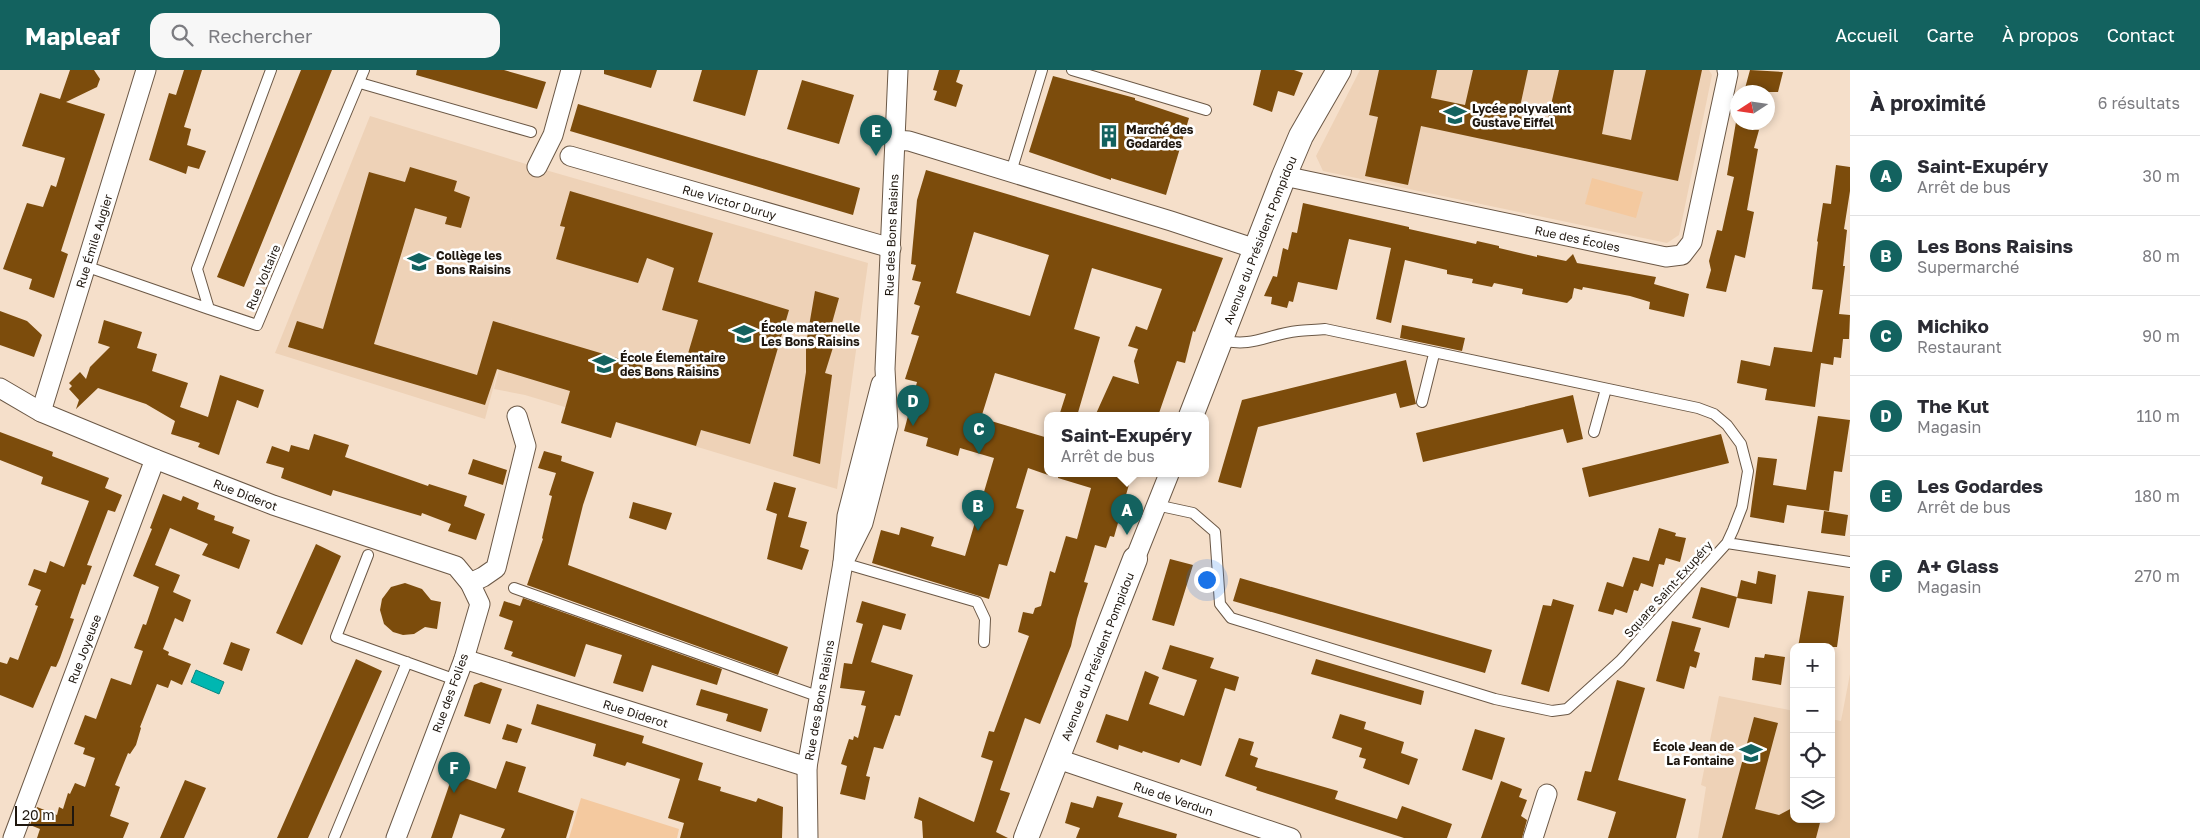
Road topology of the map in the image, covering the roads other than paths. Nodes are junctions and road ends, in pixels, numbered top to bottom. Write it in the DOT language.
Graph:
graph roads {
  1 [pos="146,70"];
  2 [pos="271,70"];
  3 [pos="364,70"];
  4 [pos="571,70"];
  5 [pos="898,70"];
  6 [pos="1042,70"];
  7 [pos="1072,70"];
  8 [pos="1339,70"];
  9 [pos="1727,70"];
  10 [pos="360,83"];
  11 [pos="1206,110"];
  12 [pos="531,132"];
  13 [pos="894,140"];
  14 [pos="570,156"];
  15 [pos="538,167"];
  16 [pos="1011,172"];
  17 [pos="1284,176"];
  18 [pos="891,248"];
  19 [pos="1256,250"];
  20 [pos="85,266"];
  21 [pos="209,309"];
  22 [pos="1221,340"];
  23 [pos="1434,354"];
  24 [pos="0,388"];
  25 [pos="1606,389"];
  26 [pos="1422,402"];
  27 [pos="40,412"];
  28 [pos="1193,412"];
  29 [pos="518,416"];
  30 [pos="1594,432"];
  31 [pos="155,459"];
  32 [pos="1168,477"];
  33 [pos="1156,505"];
  34 [pos="1727,543"];
  35 [pos="368,555"];
  36 [pos="1135,559"];
  37 [pos="1850,562"];
  38 [pos="842,564"];
  39 [pos="470,583"];
  40 [pos="514,588"];
  41 [pos="480,604"];
  42 [pos="984,642"];
  43 [pos="464,659"];
  44 [pos="407,662"];
  45 [pos="456,680"];
  46 [pos="820,697"];
  47 [pos="1058,759"];
  48 [pos="807,767"];
  49 [pos="1547,794"];
  50 [pos="12,838"];
  51 [pos="334,838"];
  52 [pos="396,838"];
  53 [pos="808,838"];
  54 [pos="1026,838"];
  55 [pos="1291,838"];
  56 [pos="1533,838"];
  1 -- 20 [label="street, Rue Émile Augier"];
  2 -- 21 [label="lane"];
  3 -- 10 [label="lane, Rue Voltaire"];
  4 -- 15 [label="street"];
  5 -- 13 [label="street, Rue des Bons Raisins"];
  6 -- 16 [label="lane"];
  7 -- 11 [label="lane"];
  8 -- 17 [label="street, Avenue du Président Pompidou"];
  9 -- 17 [label="street, Rue des Écoles"];
  10 -- 12 [label="lane"];
  10 -- 21 [label="lane, Rue Voltaire"];
  13 -- 16 [label="street"];
  13 -- 18 [label="street, Rue des Bons Raisins"];
  14 -- 18 [label="street, Rue Victor Duruy"];
  16 -- 19 [label="street"];
  17 -- 19 [label="street, Avenue du Président Pompidou"];
  18 -- 38 [label="street, Rue des Bons Raisins"];
  19 -- 22 [label="street, Avenue du Président Pompidou"];
  20 -- 21 [label="lane"];
  20 -- 27 [label="street, Rue Émile Augier"];
  22 -- 23 [label="lane, Square Saint-Exupéry"];
  22 -- 28 [label="street, Avenue du Président Pompidou"];
  23 -- 25 [label="lane, Square Saint-Exupéry"];
  23 -- 26 [label="lane"];
  24 -- 27 [label="street, Rue Diderot"];
  25 -- 30 [label="lane"];
  25 -- 34 [label="lane, Square Saint-Exupéry"];
  27 -- 31 [label="street, Rue Diderot"];
  29 -- 39 [label="street"];
  31 -- 39 [label="street, Rue Diderot"];
  31 -- 50 [label="street, Rue Joyeuse"];
  32 -- 33 [label="street, Avenue du Président Pompidou"];
  33 -- 34 [label="lane, Square Saint-Exupéry"];
  33 -- 36 [label="street, Avenue du Président Pompidou"];
  34 -- 37 [label="lane"];
  35 -- 44 [label="lane"];
  36 -- 47 [label="street, Avenue du Président Pompidou"];
  38 -- 42 [label="lane"];
  38 -- 46 [label="street, Rue des Bons Raisins"];
  39 -- 41 [label="street, Rue Diderot"];
  40 -- 46 [label="lane"];
  41 -- 43 [label="street, Rue des Folies"];
  43 -- 45 [label="street, Rue des Folies"];
  43 -- 48 [label="street, Rue Diderot"];
  44 -- 45 [label="lane"];
  44 -- 51 [label="lane"];
  45 -- 52 [label="street, Rue des Folies"];
  46 -- 48 [label="street, Rue des Bons Raisins"];
  47 -- 54 [label="street, Avenue du Président Pompidou"];
  47 -- 55 [label="street, Rue de Verdun"];
  48 -- 53 [label="street, Rue des Bons Raisins"];
  49 -- 56 [label="street"];
}
